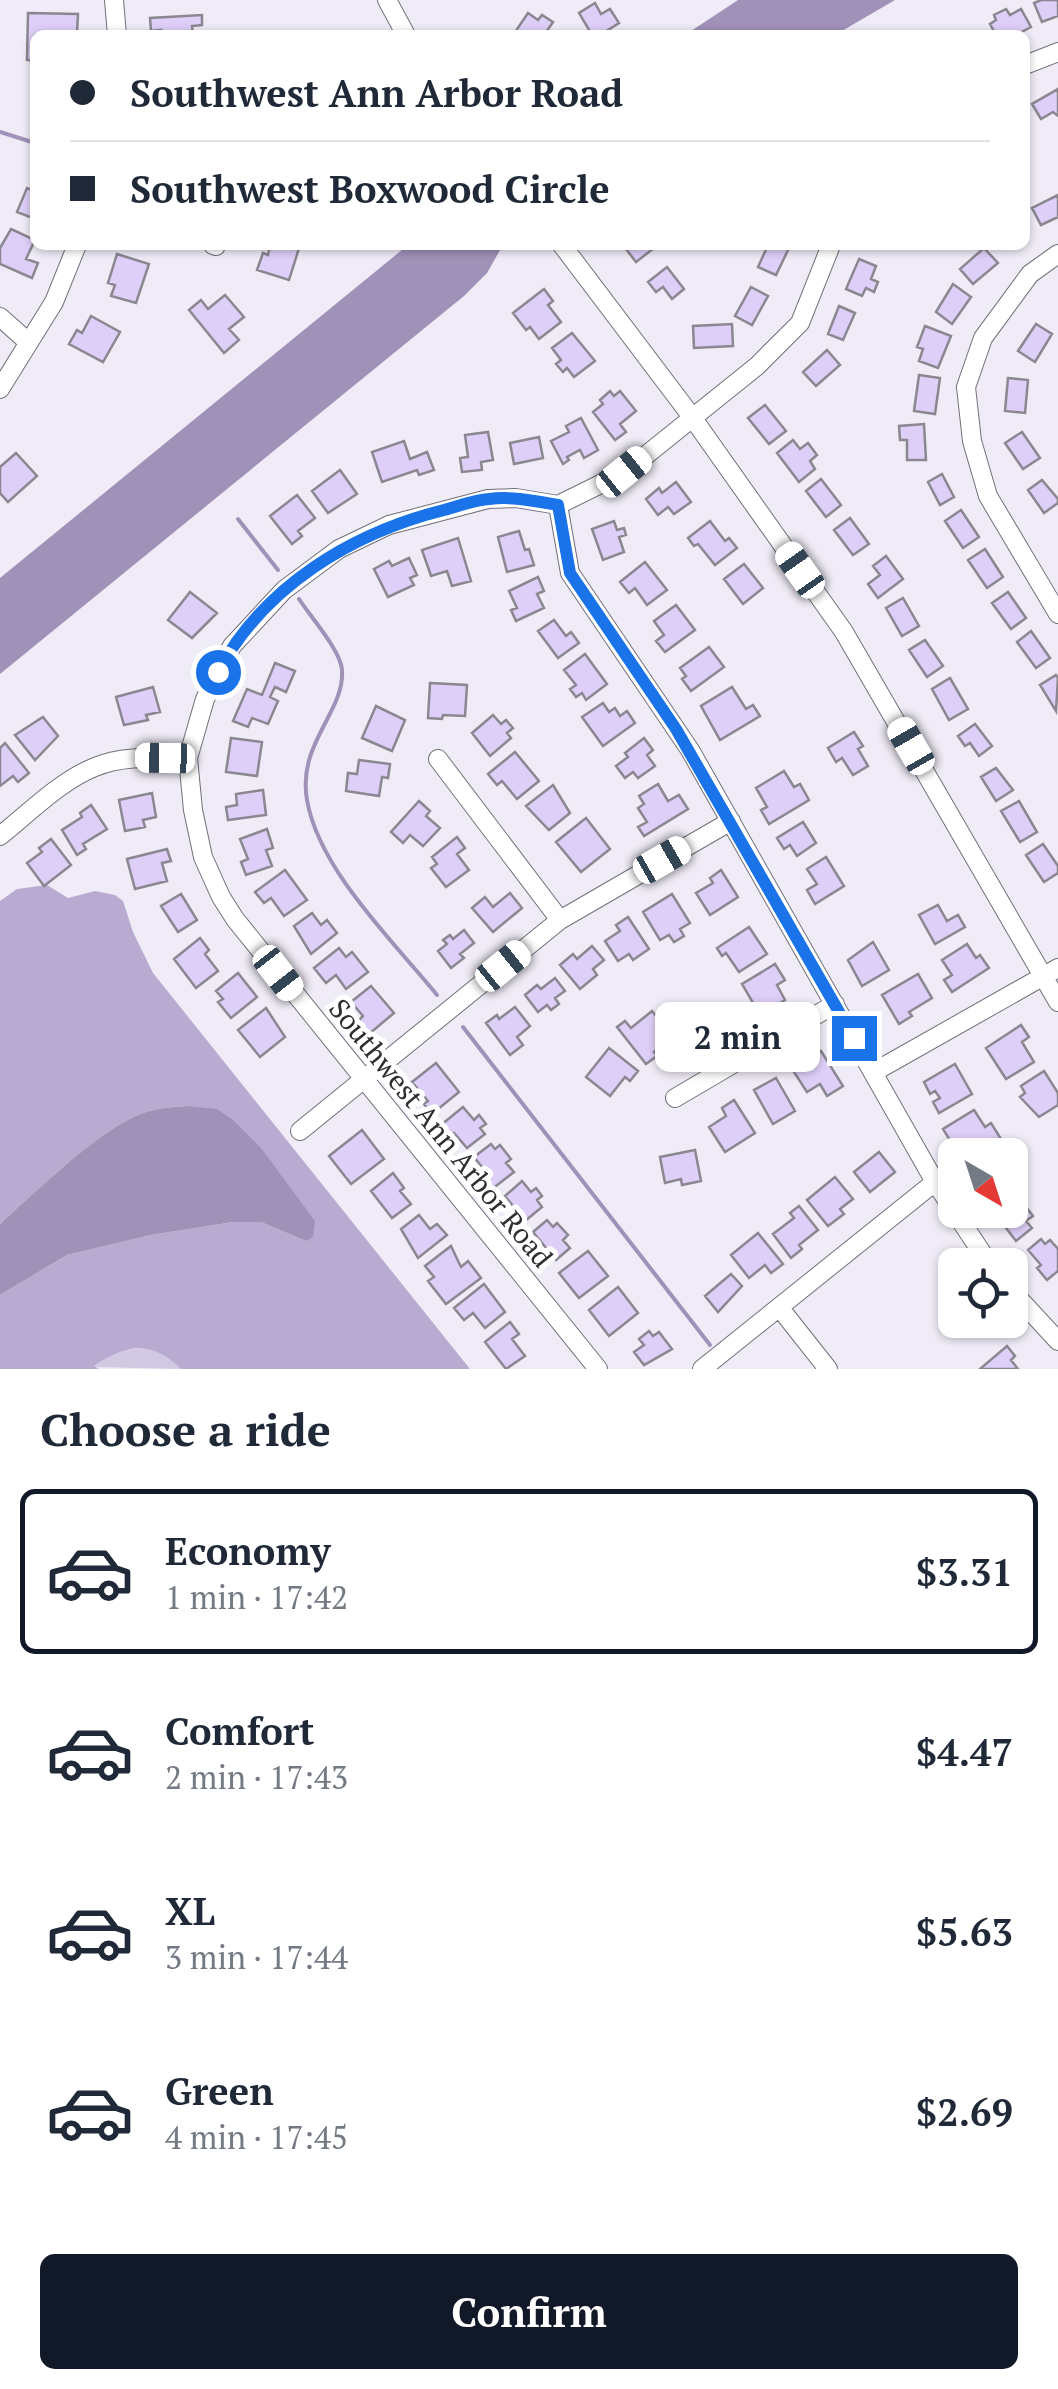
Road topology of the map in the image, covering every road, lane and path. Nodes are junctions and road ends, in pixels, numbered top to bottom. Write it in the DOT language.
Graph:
graph roads {
  1 [pos="114,0"];
  2 [pos="387,0"];
  3 [pos="116,30"];
  4 [pos="403,30"];
  5 [pos="1058,52"];
  6 [pos="1030,64"];
  7 [pos="74,250"];
  8 [pos="566,250"];
  9 [pos="829,250"];
  10 [pos="1058,254"];
  11 [pos="0,317"];
  12 [pos="27,341"];
  13 [pos="0,390"];
  14 [pos="692,417"];
  15 [pos="558,505"];
  16 [pos="1058,614"];
  17 [pos="188,758"];
  18 [pos="438,759"];
  19 [pos="731,821"];
  20 [pos="0,836"];
  21 [pos="560,920"];
  22 [pos="1051,973"];
  23 [pos="1058,1002"];
  24 [pos="835,1004"];
  25 [pos="874,1072"];
  26 [pos="362,1080"];
  27 [pos="675,1098"];
  28 [pos="300,1131"];
  29 [pos="935,1182"];
  30 [pos="979,1248"];
  31 [pos="779,1308"];
  32 [pos="1028,1309"];
  33 [pos="1058,1341"];
  34 [pos="598,1369"];
  35 [pos="702,1369"];
  36 [pos="828,1369"];
  1 -- 3 [label="street"];
  2 -- 4 [label="street"];
  5 -- 6 [label="street"];
  7 -- 12 [label="street"];
  8 -- 14 [label="street"];
  9 -- 14 [label="street"];
  10 -- 16 [label="street"];
  11 -- 12 [label="street"];
  12 -- 13 [label="street"];
  14 -- 15 [label="street"];
  14 -- 22 [label="street"];
  15 -- 17 [label="street, Southwest Ann Arbor Road"];
  15 -- 19 [label="street"];
  17 -- 20 [label="street"];
  17 -- 26 [label="street, Southwest Ann Arbor Road"];
  18 -- 21 [label="street"];
  19 -- 21 [label="street"];
  19 -- 24 [label="street"];
  21 -- 26 [label="street"];
  22 -- 23 [label="street"];
  22 -- 25 [label="street"];
  24 -- 25 [label="street"];
  24 -- 27 [label="street"];
  25 -- 29 [label="street"];
  26 -- 28 [label="street"];
  26 -- 34 [label="street, Southwest Ann Arbor Road"];
  29 -- 30 [label="street"];
  29 -- 31 [label="street"];
  31 -- 35 [label="street"];
  31 -- 36 [label="street"];
  32 -- 33 [label="street"];
}
